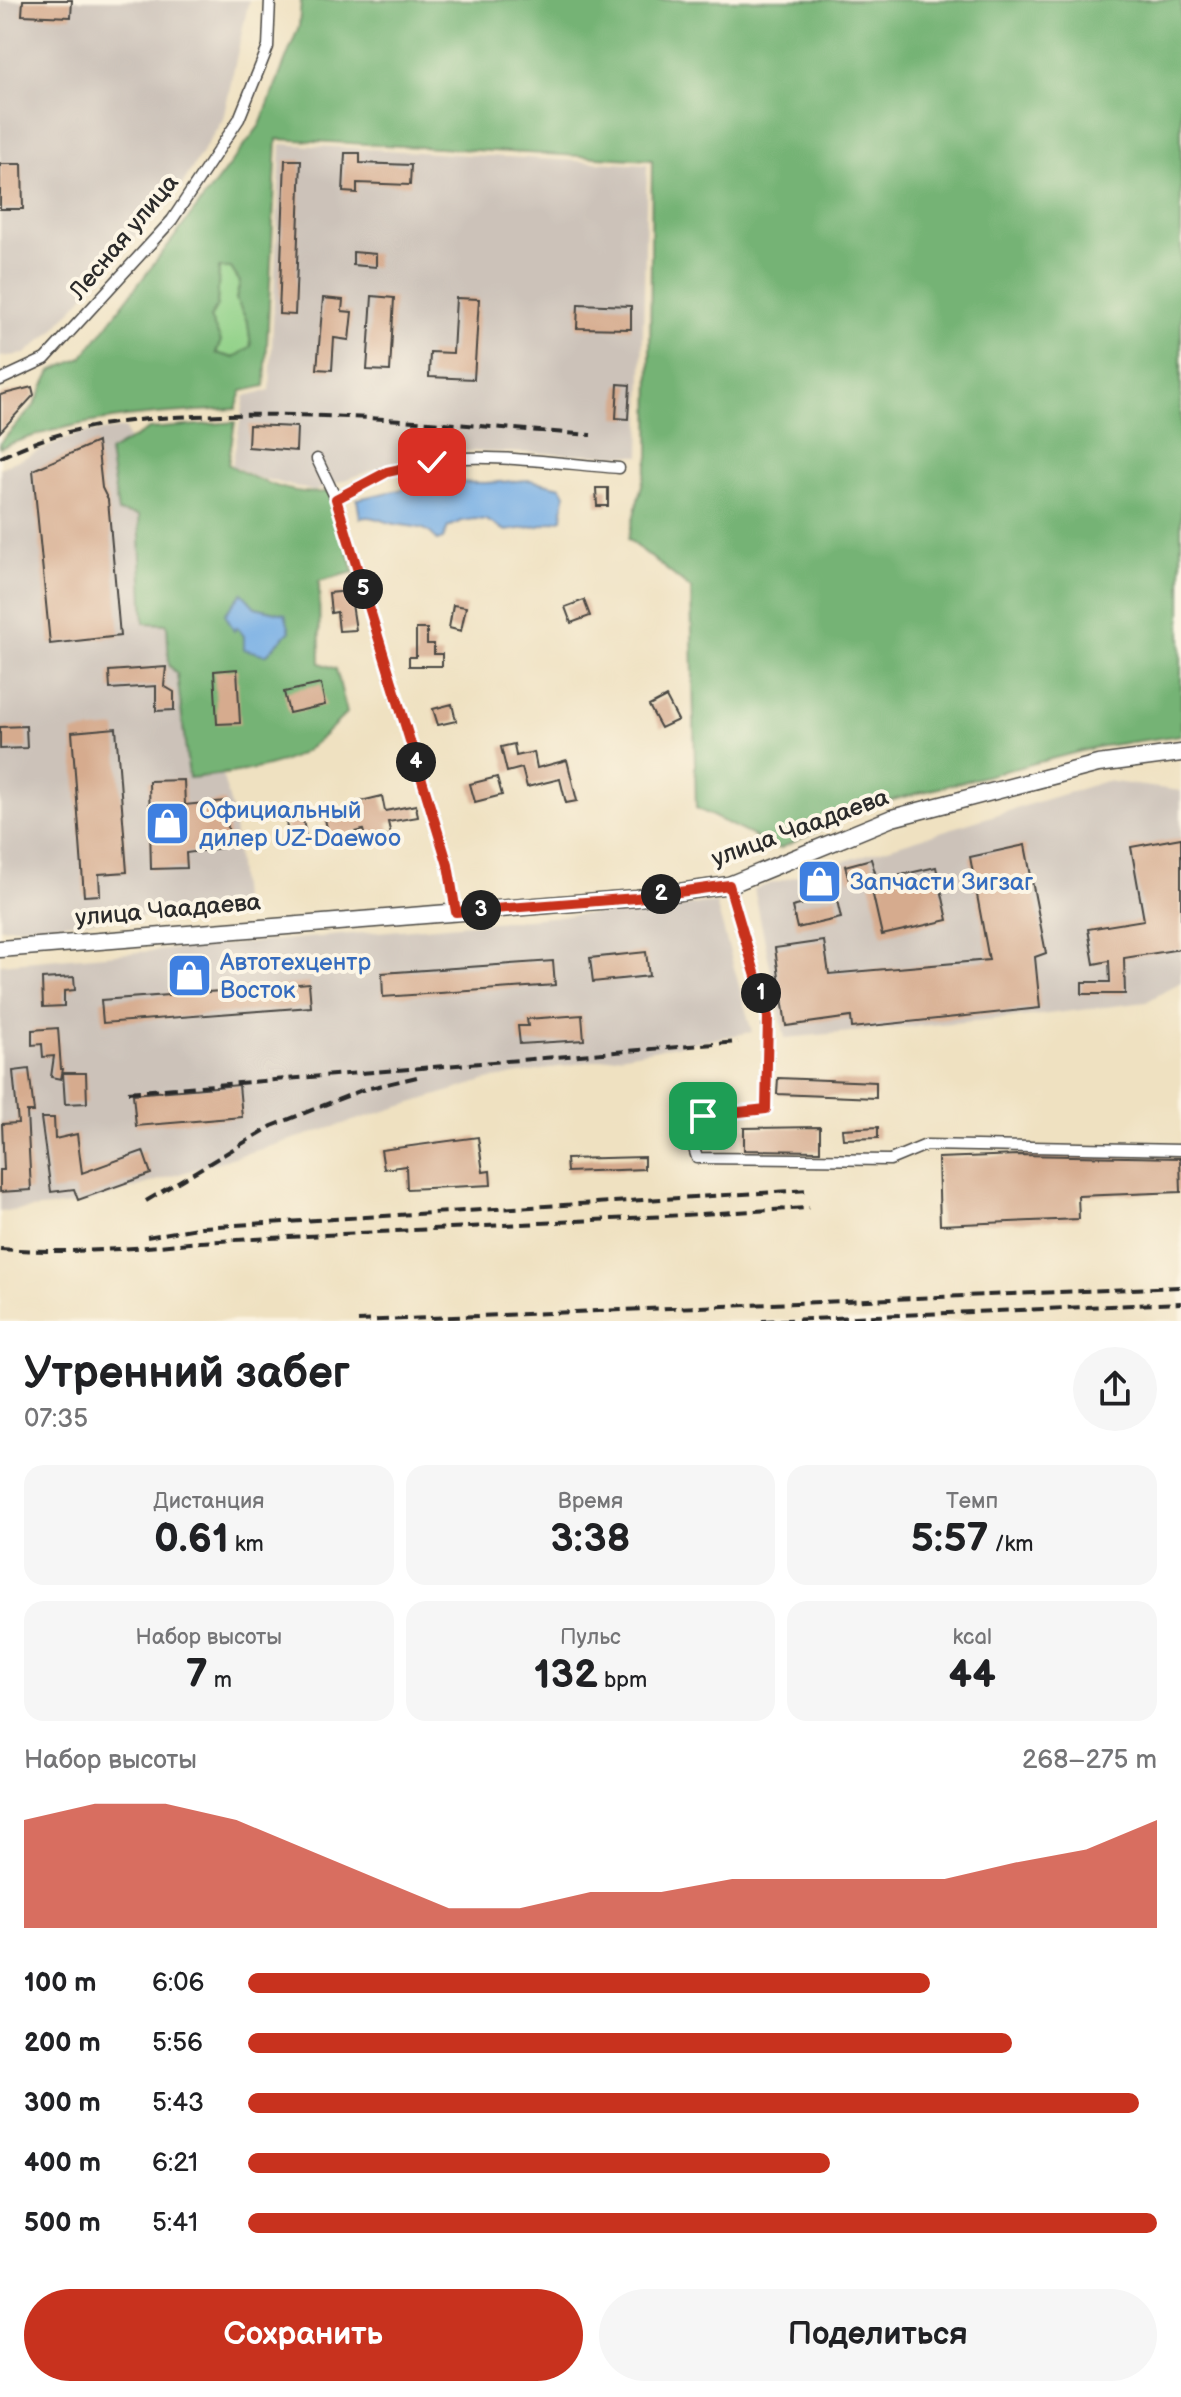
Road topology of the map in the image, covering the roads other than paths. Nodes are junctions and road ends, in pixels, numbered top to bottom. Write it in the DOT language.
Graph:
graph roads {
  1 [pos="270,0"];
  2 [pos="0,380"];
  3 [pos="317,459"];
  4 [pos="619,468"];
  5 [pos="336,499"];
  6 [pos="1181,753"];
  7 [pos="729,885"];
  8 [pos="456,912"];
  9 [pos="0,949"];
  10 [pos="1181,1150"];
  1 -- 2 [label="street, Лесная улица"];
  3 -- 5 [label="street"];
  4 -- 5 [label="street"];
  5 -- 8 [label="street"];
  6 -- 7 [label="main road, улица Чаадаева"];
  7 -- 8 [label="main road, улица Чаадаева"];
  7 -- 10 [label="street"];
  8 -- 9 [label="main road, улица Чаадаева"];
}
